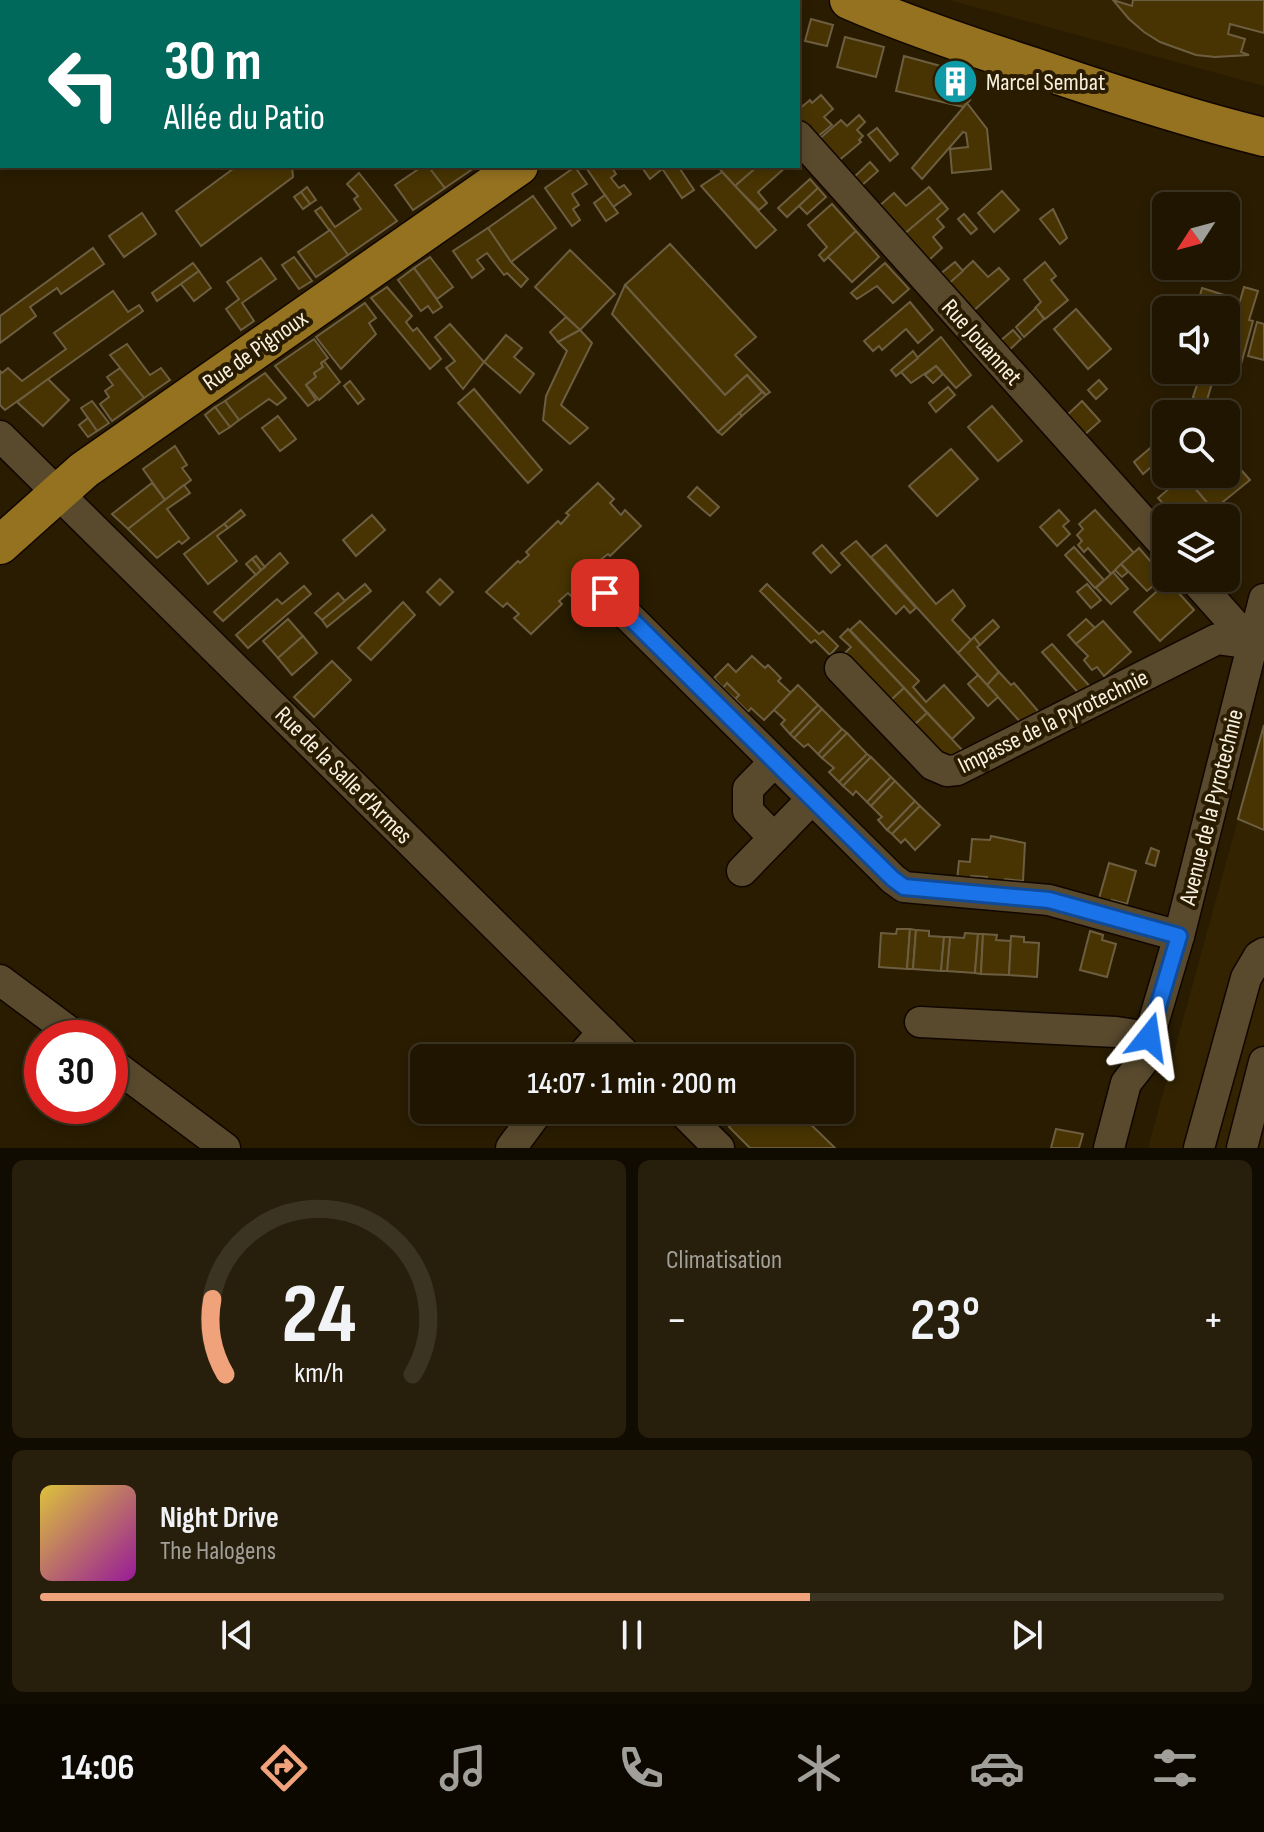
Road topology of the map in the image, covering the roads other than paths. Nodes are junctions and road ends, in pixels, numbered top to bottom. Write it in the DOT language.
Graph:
graph roads {
  1 [pos="849,0"];
  2 [pos="895,7"];
  3 [pos="1264,116"];
  4 [pos="1264,137"];
  5 [pos="800,138"];
  6 [pos="516,168"];
  7 [pos="0,436"];
  8 [pos="58,493"];
  9 [pos="1152,531"];
  10 [pos="0,545"];
  11 [pos="1206,592"];
  12 [pos="605,593"];
  13 [pos="1263,609"];
  14 [pos="1252,644"];
  15 [pos="840,668"];
  16 [pos="774,762"];
  17 [pos="812,799"];
  18 [pos="774,838"];
  19 [pos="742,871"];
  20 [pos="1179,936"];
  21 [pos="1264,953"];
  22 [pos="0,980"];
  23 [pos="54,1020"];
  24 [pos="920,1022"];
  25 [pos="603,1032"];
  26 [pos="1149,1037"];
  27 [pos="592,1044"];
  28 [pos="615,1044"];
  29 [pos="1264,1062"];
  30 [pos="128,1075"];
  31 [pos="529,1124"];
  32 [pos="695,1124"];
  33 [pos="225,1148"];
  34 [pos="511,1148"];
  35 [pos="719,1148"];
  36 [pos="1109,1148"];
  37 [pos="1199,1148"];
  38 [pos="1242,1148"];
  1 -- 2 [label="main road"];
  2 -- 3 [label="main road"];
  2 -- 4 [label="main road"];
  5 -- 9 [label="street, Rue Jouannet"];
  6 -- 8 [label="main road, Rue de Pignoux"];
  7 -- 8 [label="street, Rue de la Salle d'Armes"];
  8 -- 10 [label="main road, Rue de Pignoux"];
  8 -- 25 [label="street, Rue de la Salle d'Armes"];
  11 -- 14 [label="street"];
  12 -- 16 [label="street"];
  13 -- 14 [label="street, Avenue de la Pyrotechnie"];
  14 -- 15 [label="street, Impasse de la Pyrotechnie"];
  14 -- 20 [label="street, Avenue de la Pyrotechnie"];
  16 -- 17 [label="street"];
  16 -- 18 [label="street"];
  17 -- 18 [label="street"];
  17 -- 20 [label="street"];
  18 -- 19 [label="street"];
  20 -- 26 [label="street, Avenue de la Pyrotechnie"];
  21 -- 37 [label="street"];
  22 -- 23 [label="street"];
  24 -- 26 [label="street"];
  25 -- 27 [label="street"];
  25 -- 28 [label="street, Rue de la Salle d'Armes"];
  26 -- 36 [label="street, Avenue de la Pyrotechnie"];
  29 -- 38 [label="street"];
  30 -- 33 [label="street"];
  31 -- 34 [label="street"];
  32 -- 35 [label="street"];
}
